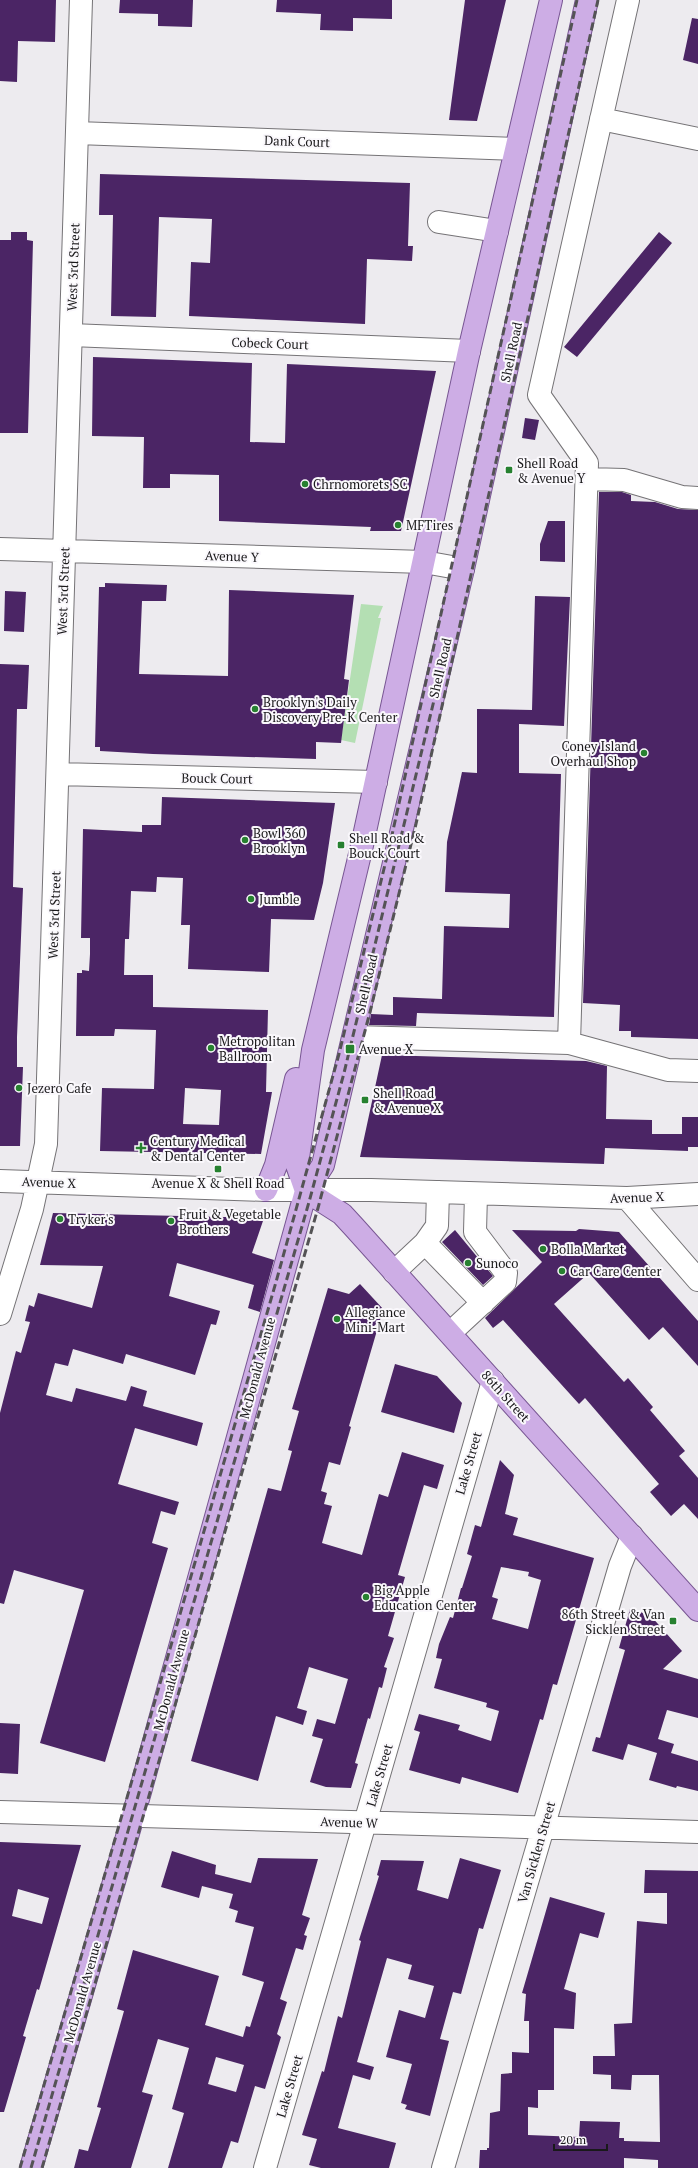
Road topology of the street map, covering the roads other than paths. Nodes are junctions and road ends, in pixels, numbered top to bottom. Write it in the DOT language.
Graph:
graph roads {
  1 [pos="81,0"];
  2 [pos="551,0"];
  3 [pos="587,0"];
  4 [pos="628,0"];
  5 [pos="602,119"];
  6 [pos="77,133"];
  7 [pos="698,139"];
  8 [pos="516,150"];
  9 [pos="439,222"];
  10 [pos="497,231"];
  11 [pos="71,335"];
  12 [pos="469,351"];
  13 [pos="588,479"];
  14 [pos="698,498"];
  15 [pos="0,549"];
  16 [pos="64,551"];
  17 [pos="424,562"];
  18 [pos="463,569"];
  19 [pos="58,774"];
  20 [pos="376,782"];
  21 [pos="354,1038"];
  22 [pos="569,1043"];
  23 [pos="313,1050"];
  24 [pos="698,1071"];
  25 [pos="0,1181"];
  26 [pos="38,1182"];
  27 [pos="266,1190"];
  28 [pos="306,1191"];
  29 [pos="438,1192"];
  30 [pos="476,1194"];
  31 [pos="698,1194"];
  32 [pos="626,1198"];
  33 [pos="425,1243"];
  34 [pos="394,1272"];
  35 [pos="698,1280"];
  36 [pos="482,1303"];
  37 [pos="0,1314"];
  38 [pos="450,1333"];
  39 [pos="493,1381"];
  40 [pos="632,1536"];
  41 [pos="698,1610"];
  42 [pos="0,1812"];
  43 [pos="133,1816"];
  44 [pos="365,1823"];
  45 [pos="543,1828"];
  46 [pos="698,1832"];
  47 [pos="31,2168"];
  48 [pos="265,2168"];
  49 [pos="443,2168"];
  1 -- 6 [label="street, West 3rd Street"];
  2 -- 8 [label="main road"];
  3 -- 18 [label="main road, Shell Road"];
  4 -- 5 [label="street"];
  5 -- 7 [label="street"];
  5 -- 13 [label="street"];
  6 -- 8 [label="street, Dank Court"];
  6 -- 11 [label="street, West 3rd Street"];
  8 -- 10 [label="main road"];
  9 -- 10 [label="street"];
  10 -- 12 [label="main road"];
  11 -- 12 [label="street, Cobeck Court"];
  11 -- 16 [label="street, West 3rd Street"];
  12 -- 17 [label="main road"];
  13 -- 14 [label="street"];
  13 -- 22 [label="street"];
  15 -- 16 [label="street, Avenue Y"];
  16 -- 17 [label="street, Avenue Y"];
  16 -- 19 [label="street, West 3rd Street"];
  17 -- 18 [label="street, Avenue Y"];
  17 -- 20 [label="main road"];
  18 -- 21 [label="main road, Shell Road"];
  19 -- 20 [label="street, Bouck Court"];
  19 -- 26 [label="street, West 3rd Street"];
  20 -- 23 [label="main road"];
  21 -- 22 [label="street"];
  21 -- 28 [label="main road, Shell Road"];
  22 -- 24 [label="street"];
  23 -- 27 [label="main road"];
  23 -- 28 [label="main road"];
  25 -- 26 [label="street, Avenue X"];
  26 -- 27 [label="street, Avenue X"];
  26 -- 37 [label="street, West 3rd Street"];
  27 -- 28 [label="street, Avenue X"];
  28 -- 29 [label="street, Avenue X"];
  28 -- 34 [label="main road, 86th Street"];
  28 -- 43 [label="main road, McDonald Avenue"];
  29 -- 30 [label="street, Avenue X"];
  29 -- 33 [label="street"];
  30 -- 32 [label="street, Avenue X"];
  30 -- 36 [label="street"];
  31 -- 32 [label="street, Avenue X"];
  32 -- 35 [label="street"];
  33 -- 34 [label="street"];
  33 -- 36 [label="street"];
  34 -- 38 [label="main road, 86th Street"];
  36 -- 38 [label="street"];
  38 -- 39 [label="main road, 86th Street"];
  39 -- 40 [label="main road, 86th Street"];
  39 -- 44 [label="street, Lake Street"];
  40 -- 41 [label="main road, 86th Street"];
  40 -- 45 [label="street, Van Sicklen Street"];
  42 -- 43 [label="street, Avenue W"];
  43 -- 44 [label="street, Avenue W"];
  43 -- 47 [label="main road, McDonald Avenue"];
  44 -- 45 [label="street, Avenue W"];
  44 -- 48 [label="street, Lake Street"];
  45 -- 46 [label="street, Avenue W"];
  45 -- 49 [label="street, Van Sicklen Street"];
}
